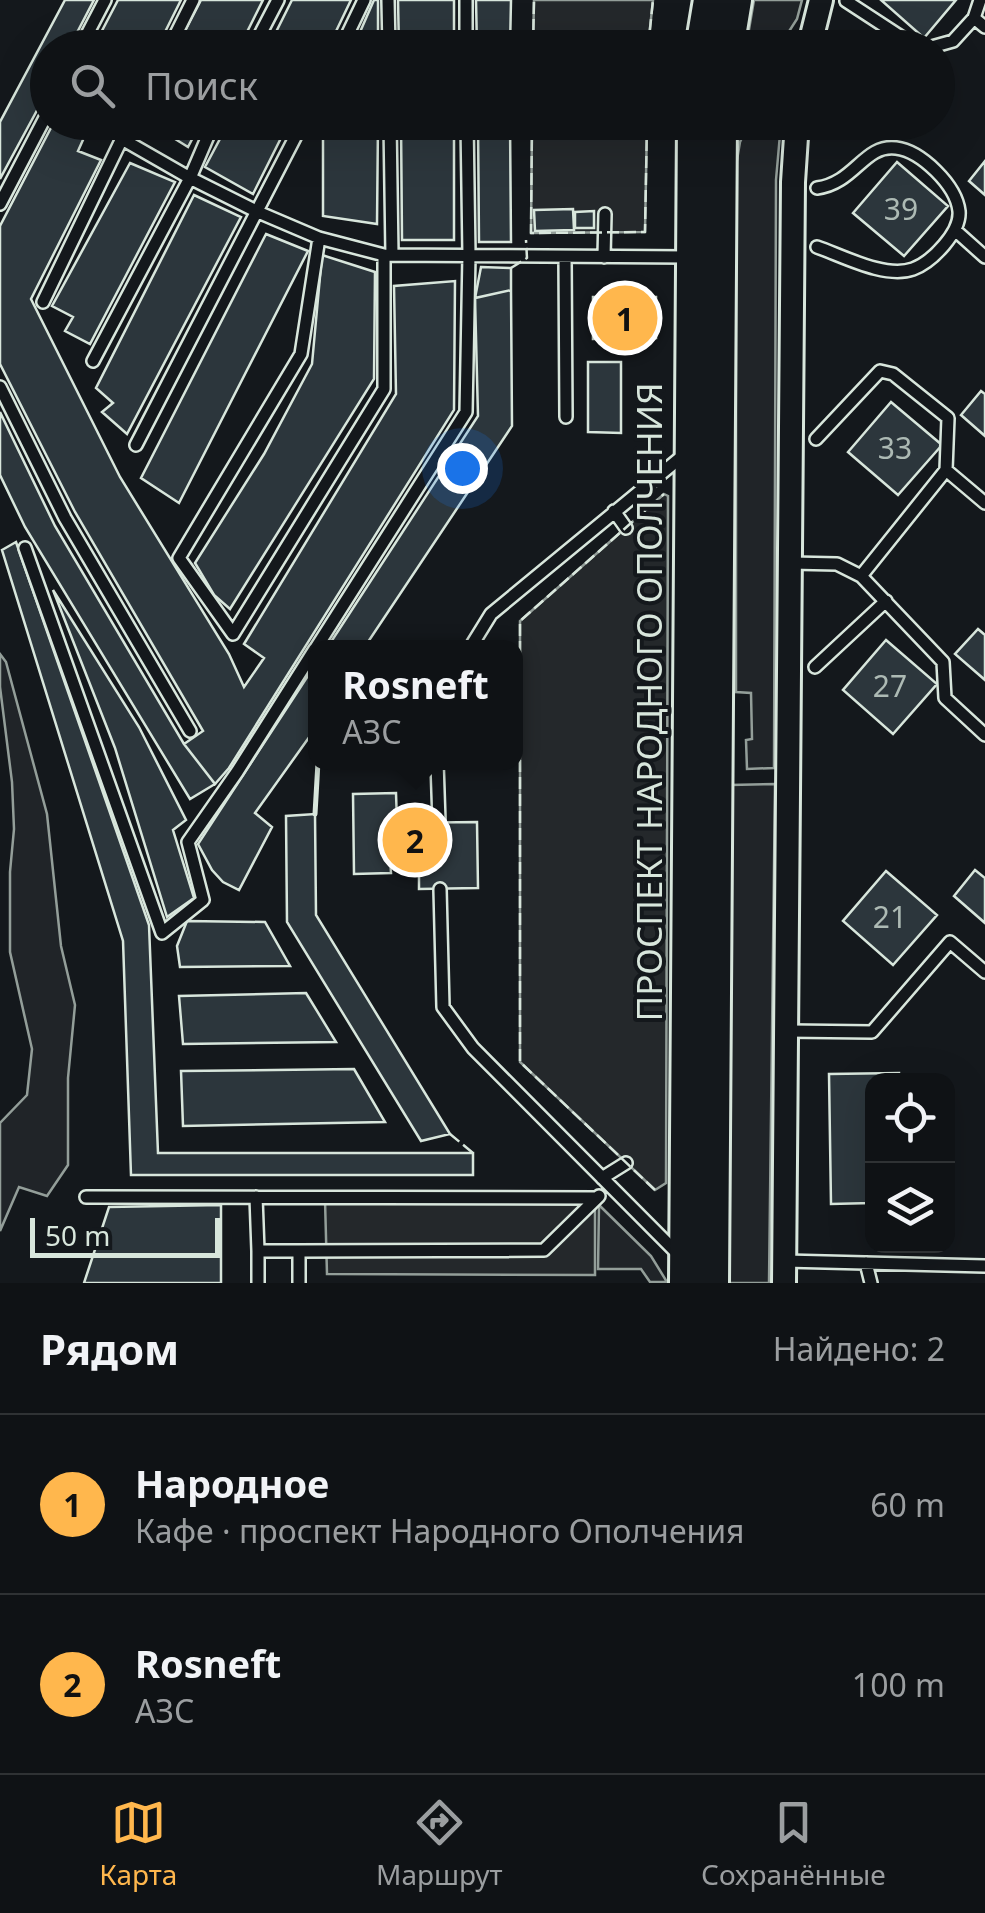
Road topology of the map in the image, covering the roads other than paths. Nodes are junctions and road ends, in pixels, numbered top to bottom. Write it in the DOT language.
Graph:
graph roads {
  1 [pos="105,0"];
  2 [pos="193,0"];
  3 [pos="278,0"];
  4 [pos="364,0"];
  5 [pos="388,0"];
  6 [pos="466,0"];
  7 [pos="710,0"];
  8 [pos="735,0"];
  9 [pos="821,0"];
  10 [pos="980,0"];
  11 [pos="846,1"];
  12 [pos="974,18"];
  13 [pos="985,27"];
  14 [pos="89,30"];
  15 [pos="178,30"];
  16 [pos="262,30"];
  17 [pos="349,30"];
  18 [pos="389,30"];
  19 [pos="466,30"];
  20 [pos="705,30"];
  21 [pos="730,30"];
  22 [pos="811,30"];
  23 [pos="890,30"];
  24 [pos="955,39"];
  25 [pos="33,140"];
  26 [pos="122,140"];
  27 [pos="124,140"];
  28 [pos="206,140"];
  29 [pos="294,140"];
  30 [pos="390,140"];
  31 [pos="467,140"];
  32 [pos="713,140"];
  33 [pos="715,140"];
  34 [pos="796,140"];
  35 [pos="190,178"];
  36 [pos="818,188"];
  37 [pos="0,204"];
  38 [pos="258,212"];
  39 [pos="605,214"];
  40 [pos="956,231"];
  41 [pos="319,238"];
  42 [pos="817,247"];
  43 [pos="388,255"];
  44 [pos="469,255"];
  45 [pos="692,256"];
  46 [pos="566,257"];
  47 [pos="604,257"];
  48 [pos="985,257"];
  49 [pos="43,302"];
  50 [pos="92,361"];
  51 [pos="0,387"];
  52 [pos="566,417"];
  53 [pos="816,439"];
  54 [pos="136,445"];
  55 [pos="705,449"];
  56 [pos="946,470"];
  57 [pos="985,503"];
  58 [pos="614,510"];
  59 [pos="626,528"];
  60 [pos="25,548"];
  61 [pos="792,563"];
  62 [pos="861,576"];
  63 [pos="886,601"];
  64 [pos="321,640"];
  65 [pos="475,640"];
  66 [pos="308,661"];
  67 [pos="815,667"];
  68 [pos="190,731"];
  69 [pos="985,735"];
  70 [pos="438,770"];
  71 [pos="439,822"];
  72 [pos="440,888"];
  73 [pos="985,972"];
  74 [pos="788,1032"];
  75 [pos="626,1162"];
  76 [pos="606,1183"];
  77 [pos="86,1197"];
  78 [pos="256,1197"];
  79 [pos="598,1198"];
  80 [pos="299,1251"];
  81 [pos="258,1252"];
  82 [pos="866,1263"];
  83 [pos="985,1266"];
  84 [pos="784,1272"];
  85 [pos="699,1273"];
  86 [pos="258,1283"];
  87 [pos="300,1283"];
  88 [pos="870,1283"];
  1 -- 14 [label="lane"];
  2 -- 15 [label="lane"];
  3 -- 16 [label="lane"];
  4 -- 17 [label="lane"];
  5 -- 18 [label="lane"];
  6 -- 19 [label="lane"];
  7 -- 20 [label="main road"];
  8 -- 21 [label="main road"];
  9 -- 22 [label="street"];
  10 -- 12 [label="lane"];
  11 -- 23 [label="lane"];
  12 -- 13 [label="lane"];
  12 -- 24 [label="lane"];
  25 -- 37 [label="lane"];
  26 -- 49 [label="lane"];
  27 -- 35 [label="lane"];
  28 -- 35 [label="lane"];
  29 -- 38 [label="lane"];
  30 -- 43 [label="lane"];
  31 -- 44 [label="lane"];
  32 -- 45 [label="main road, ПРОСПЕКТ НАРОДНОГО ОПОЛЧЕНИЯ"];
  33 -- 55 [label="main road, ПРОСПЕКТ НАРОДНОГО ОПОЛЧЕНИЯ"];
  34 -- 61 [label="street"];
  35 -- 38 [label="lane"];
  35 -- 50 [label="lane"];
  36 -- 40 [label="lane"];
  38 -- 41 [label="lane"];
  38 -- 54 [label="lane"];
  39 -- 47 [label="lane"];
  40 -- 42 [label="lane"];
  40 -- 48 [label="lane"];
  41 -- 43 [label="lane"];
  41 -- 43 [label="lane"];
  43 -- 44 [label="lane"];
  44 -- 46 [label="lane"];
  44 -- 64 [label="lane"];
  45 -- 47 [label="lane"];
  45 -- 55 [label="main road, ПРОСПЕКТ НАРОДНОГО ОПОЛЧЕНИЯ"];
  46 -- 47 [label="lane"];
  46 -- 52 [label="lane"];
  51 -- 68 [label="lane"];
  53 -- 56 [label="lane"];
  55 -- 58 [label="lane"];
  55 -- 85 [label="main road, ПРОСПЕКТ НАРОДНОГО ОПОЛЧЕНИЯ"];
  56 -- 57 [label="lane"];
  56 -- 62 [label="lane"];
  58 -- 59 [label="lane"];
  58 -- 65 [label="lane"];
  60 -- 66 [label="lane"];
  61 -- 62 [label="lane"];
  61 -- 74 [label="street"];
  62 -- 63 [label="lane"];
  63 -- 67 [label="lane"];
  63 -- 69 [label="lane"];
  70 -- 71 [label="lane"];
  72 -- 76 [label="lane"];
  73 -- 74 [label="lane"];
  74 -- 84 [label="street"];
  75 -- 76 [label="lane"];
  76 -- 79 [label="lane"];
  76 -- 85 [label="lane"];
  77 -- 78 [label="lane"];
  78 -- 79 [label="lane"];
  78 -- 81 [label="lane"];
  79 -- 80 [label="lane"];
  80 -- 81 [label="lane"];
  80 -- 87 [label="lane"];
  81 -- 86 [label="lane"];
  82 -- 83 [label="lane"];
  82 -- 84 [label="lane"];
  82 -- 88 [label="lane"];
}
